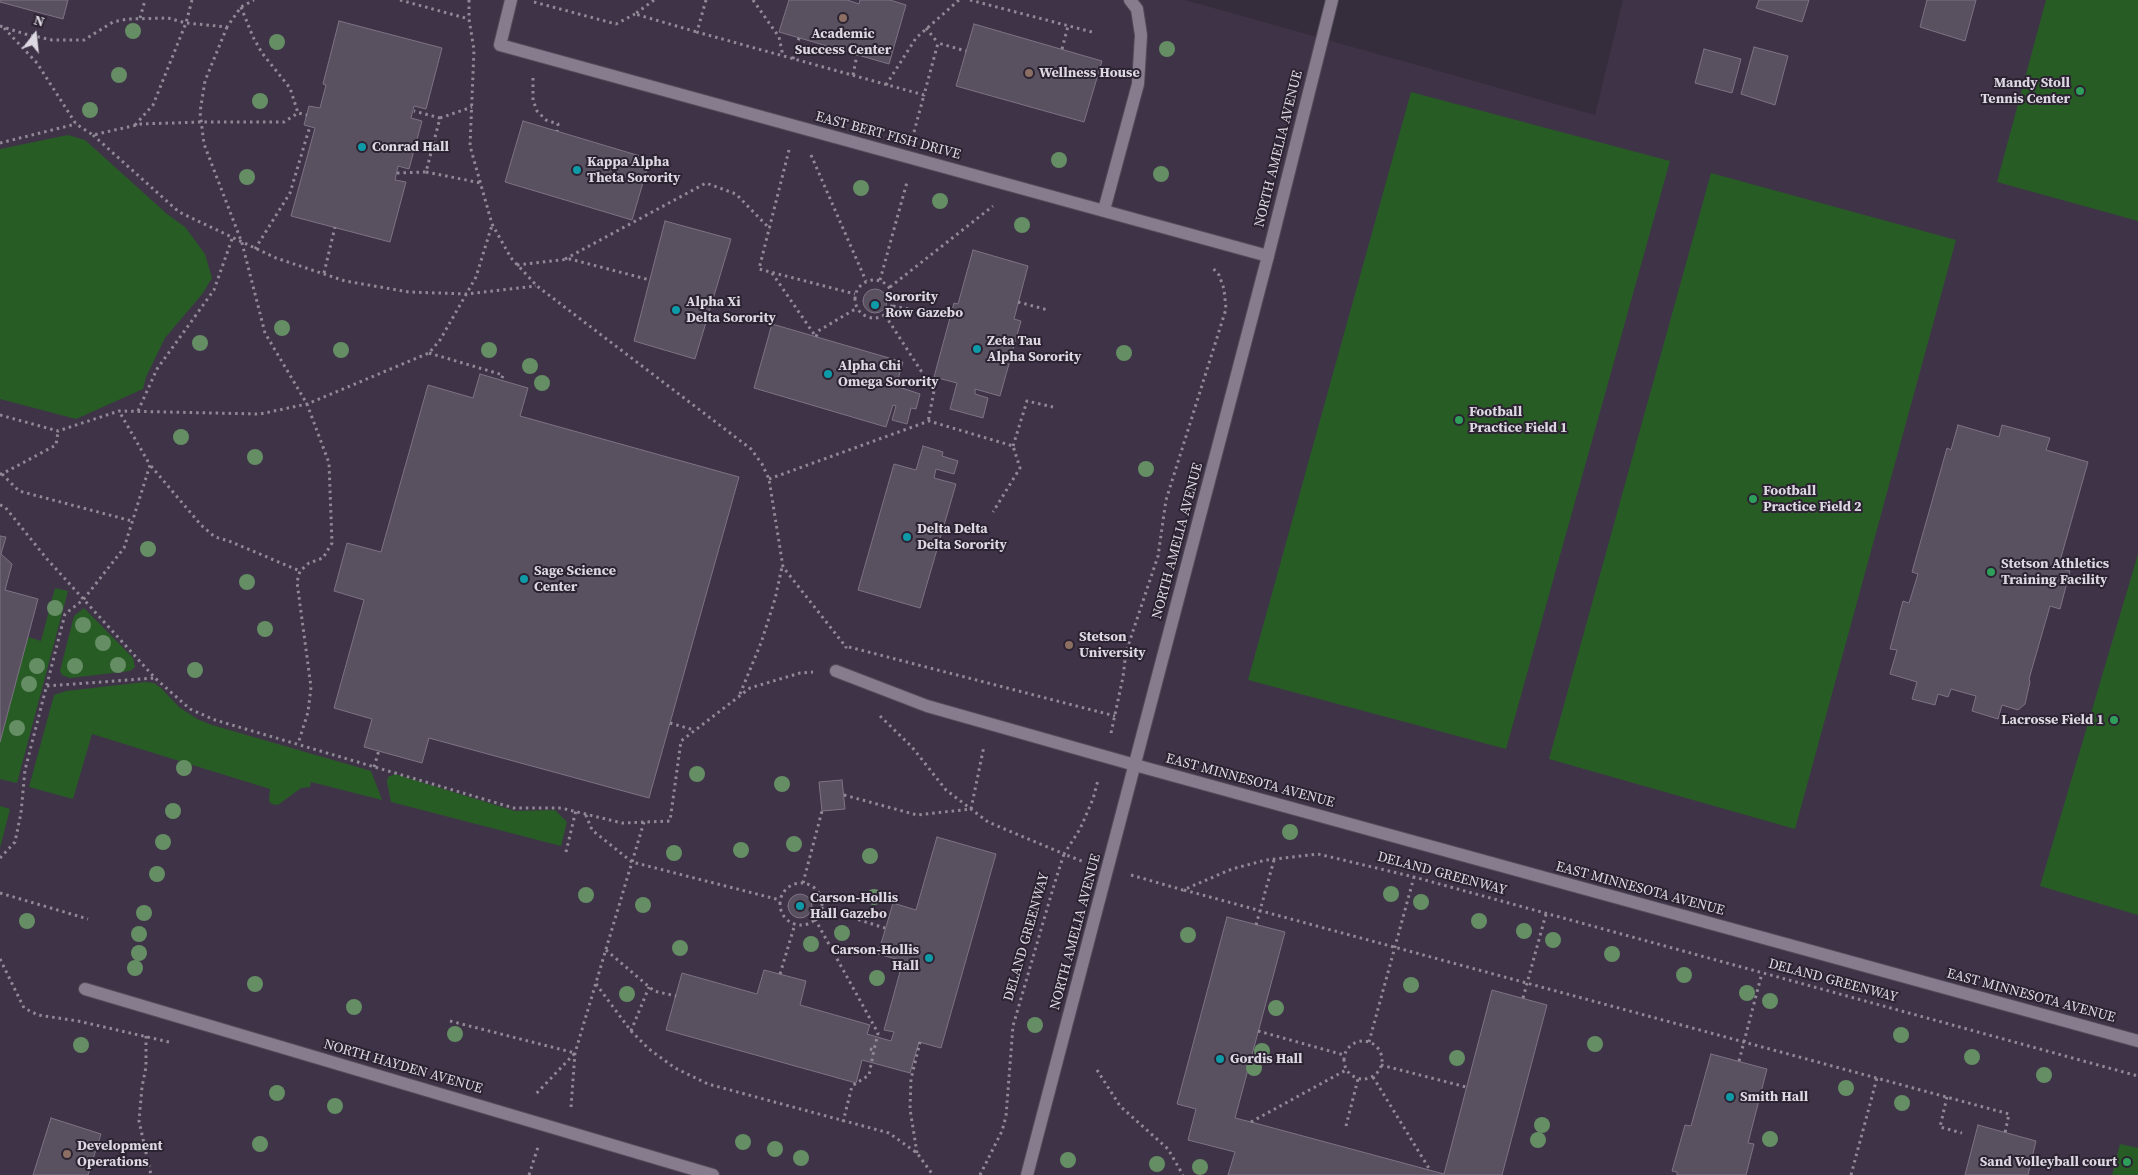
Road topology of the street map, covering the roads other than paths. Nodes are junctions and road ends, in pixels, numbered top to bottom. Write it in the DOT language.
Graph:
graph roads {
  1 [pos="511,0"];
  2 [pos="1130,0"];
  3 [pos="1332,0"];
  4 [pos="1104,210"];
  5 [pos="1268,256"];
  6 [pos="836,671"];
  7 [pos="1135,765"];
  8 [pos="85,988"];
  9 [pos="2138,1041"];
  10 [pos="713,1175"];
  11 [pos="1028,1175"];
  1 -- 4 [label="street, EAST BERT FISH DRIVE"];
  2 -- 4 [label="street"];
  3 -- 5 [label="street, NORTH AMELIA AVENUE"];
  4 -- 5 [label="street, EAST BERT FISH DRIVE"];
  5 -- 7 [label="street, NORTH AMELIA AVENUE"];
  6 -- 7 [label="street, EAST MINNESOTA AVENUE"];
  7 -- 9 [label="street, EAST MINNESOTA AVENUE"];
  7 -- 11 [label="street, NORTH AMELIA AVENUE"];
  8 -- 10 [label="street, NORTH HAYDEN AVENUE"];
}
